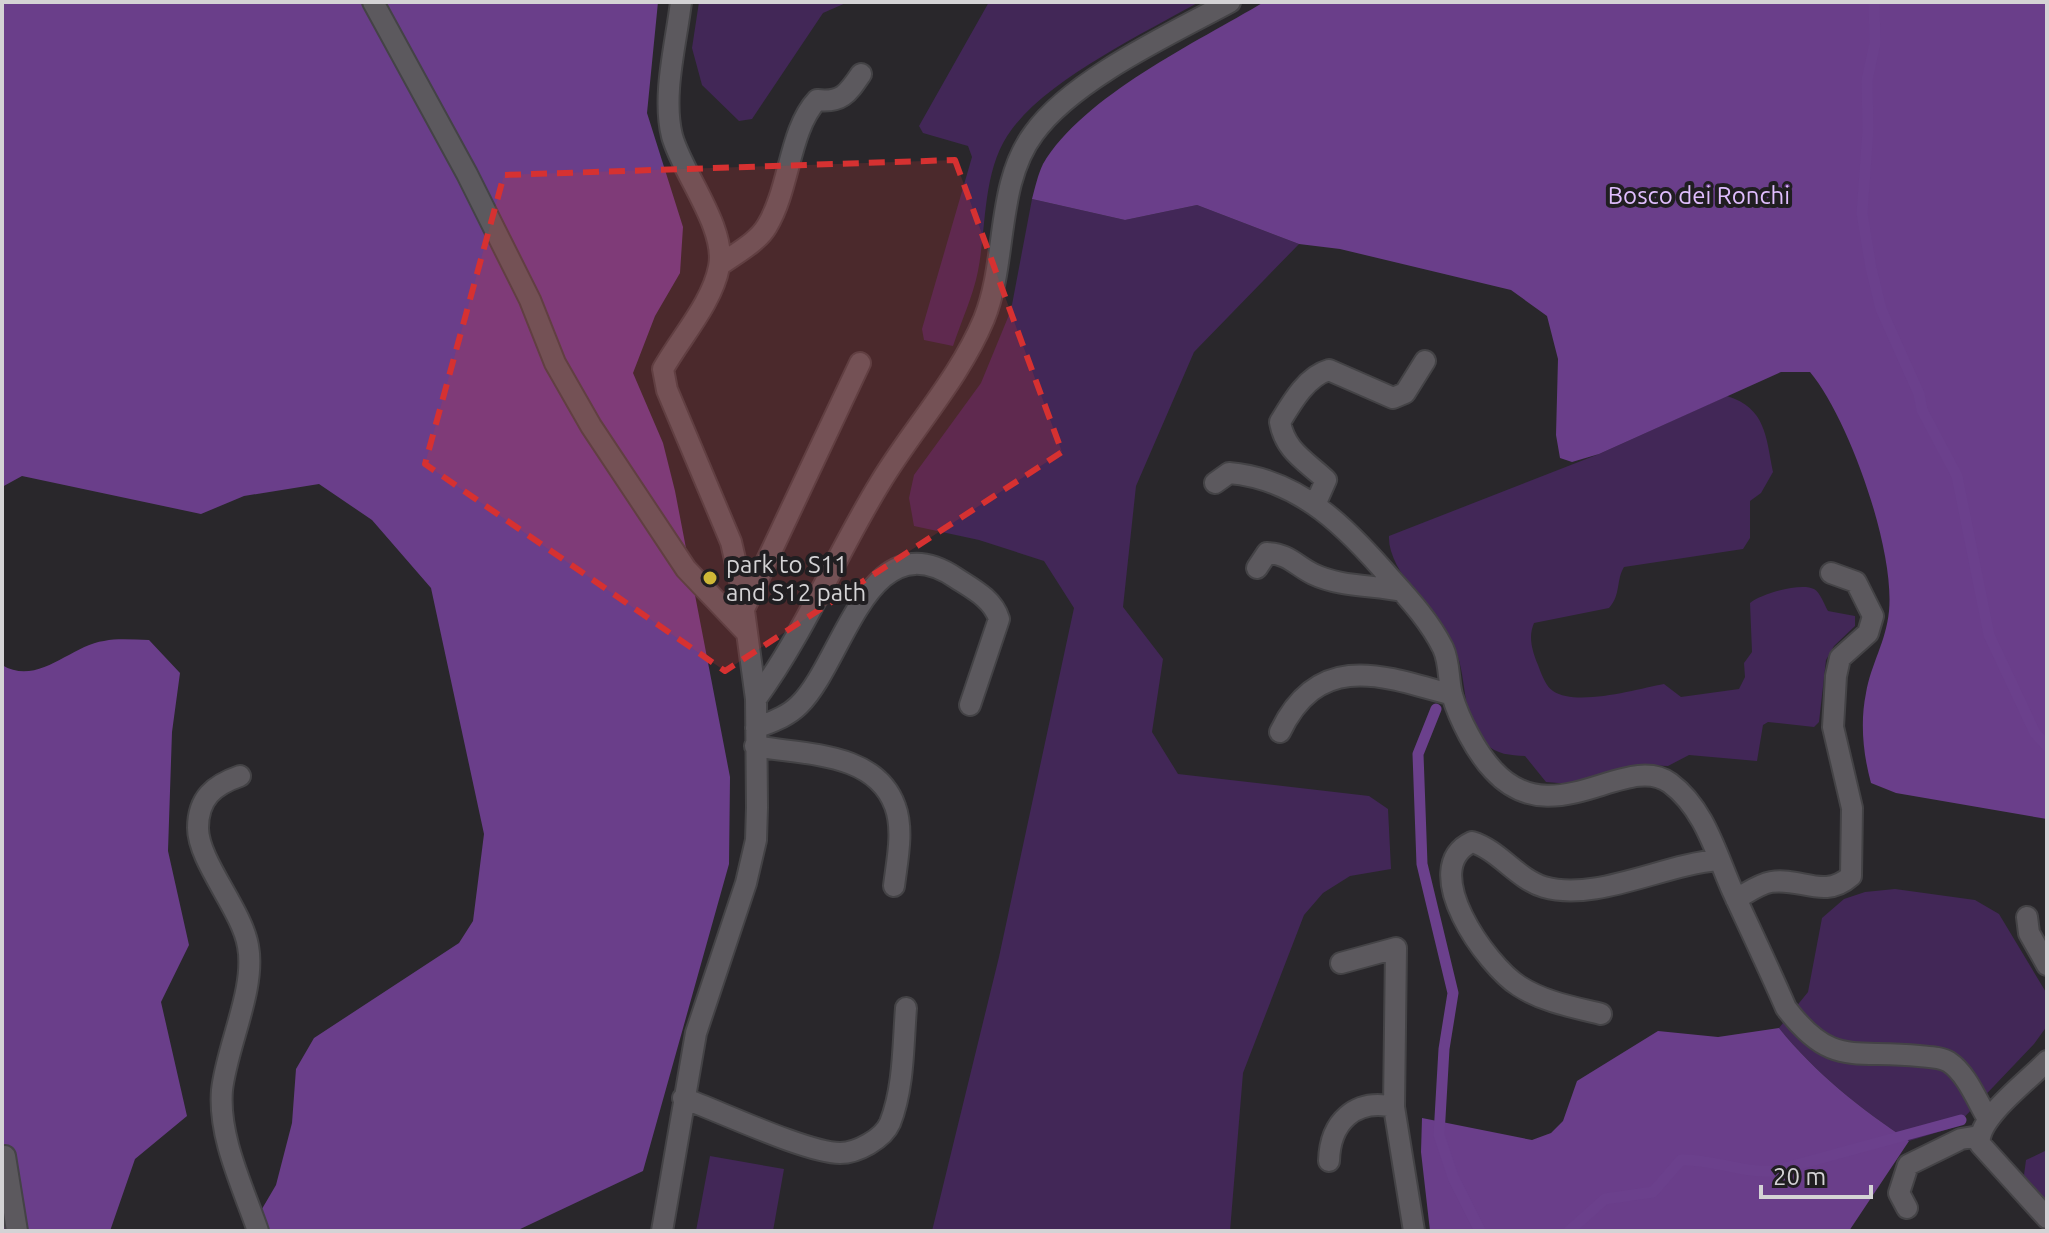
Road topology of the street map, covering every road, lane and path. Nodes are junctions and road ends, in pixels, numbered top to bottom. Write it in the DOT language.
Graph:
graph roads {
  1 [pos="373,2"];
  2 [pos="681,2"];
  3 [pos="1230,2"];
  4 [pos="861,74"];
  5 [pos="720,265"];
  6 [pos="1425,361"];
  7 [pos="860,363"];
  8 [pos="1215,483"];
  9 [pos="1306,500"];
  10 [pos="1257,568"];
  11 [pos="1831,573"];
  12 [pos="1402,591"];
  13 [pos="743,610"];
  14 [pos="746,632"];
  15 [pos="1452,695"];
  16 [pos="756,699"];
  17 [pos="970,705"];
  18 [pos="1280,732"];
  19 [pos="756,737"];
  20 [pos="240,776"];
  21 [pos="1719,860"];
  22 [pos="894,886"];
  23 [pos="1736,899"];
  24 [pos="2027,917"];
  25 [pos="1341,963"];
  26 [pos="2047,965"];
  27 [pos="906,1008"];
  28 [pos="1601,1014"];
  29 [pos="2047,1061"];
  30 [pos="683,1098"];
  31 [pos="1394,1107"];
  32 [pos="1983,1127"];
  33 [pos="5,1156"];
  34 [pos="1329,1161"];
  35 [pos="1907,1208"];
  36 [pos="2047,1218"];
  37 [pos="17,1231"];
  38 [pos="258,1231"];
  39 [pos="662,1231"];
  40 [pos="1414,1231"];
  1 -- 14 [label="street"];
  2 -- 5 [label="street"];
  3 -- 16 [label="street"];
  4 -- 5 [label="street"];
  5 -- 13 [label="street"];
  6 -- 9 [label="street"];
  7 -- 13 [label="street"];
  8 -- 9 [label="street"];
  9 -- 12 [label="street"];
  10 -- 12 [label="street"];
  11 -- 23 [label="street"];
  12 -- 15 [label="street"];
  13 -- 14 [label="street"];
  14 -- 16 [label="street"];
  15 -- 18 [label="street"];
  15 -- 21 [label="street"];
  16 -- 19 [label="street"];
  17 -- 19 [label="street"];
  19 -- 22 [label="street"];
  19 -- 30 [label="street"];
  20 -- 38 [label="street"];
  21 -- 23 [label="street"];
  21 -- 28 [label="street"];
  23 -- 32 [label="street"];
  24 -- 26 [label="street"];
  25 -- 31 [label="street"];
  27 -- 30 [label="street"];
  29 -- 32 [label="street"];
  30 -- 39 [label="street"];
  31 -- 34 [label="street"];
  31 -- 40 [label="street"];
  32 -- 35 [label="street"];
  32 -- 36 [label="street"];
  33 -- 37 [label="street"];
}
